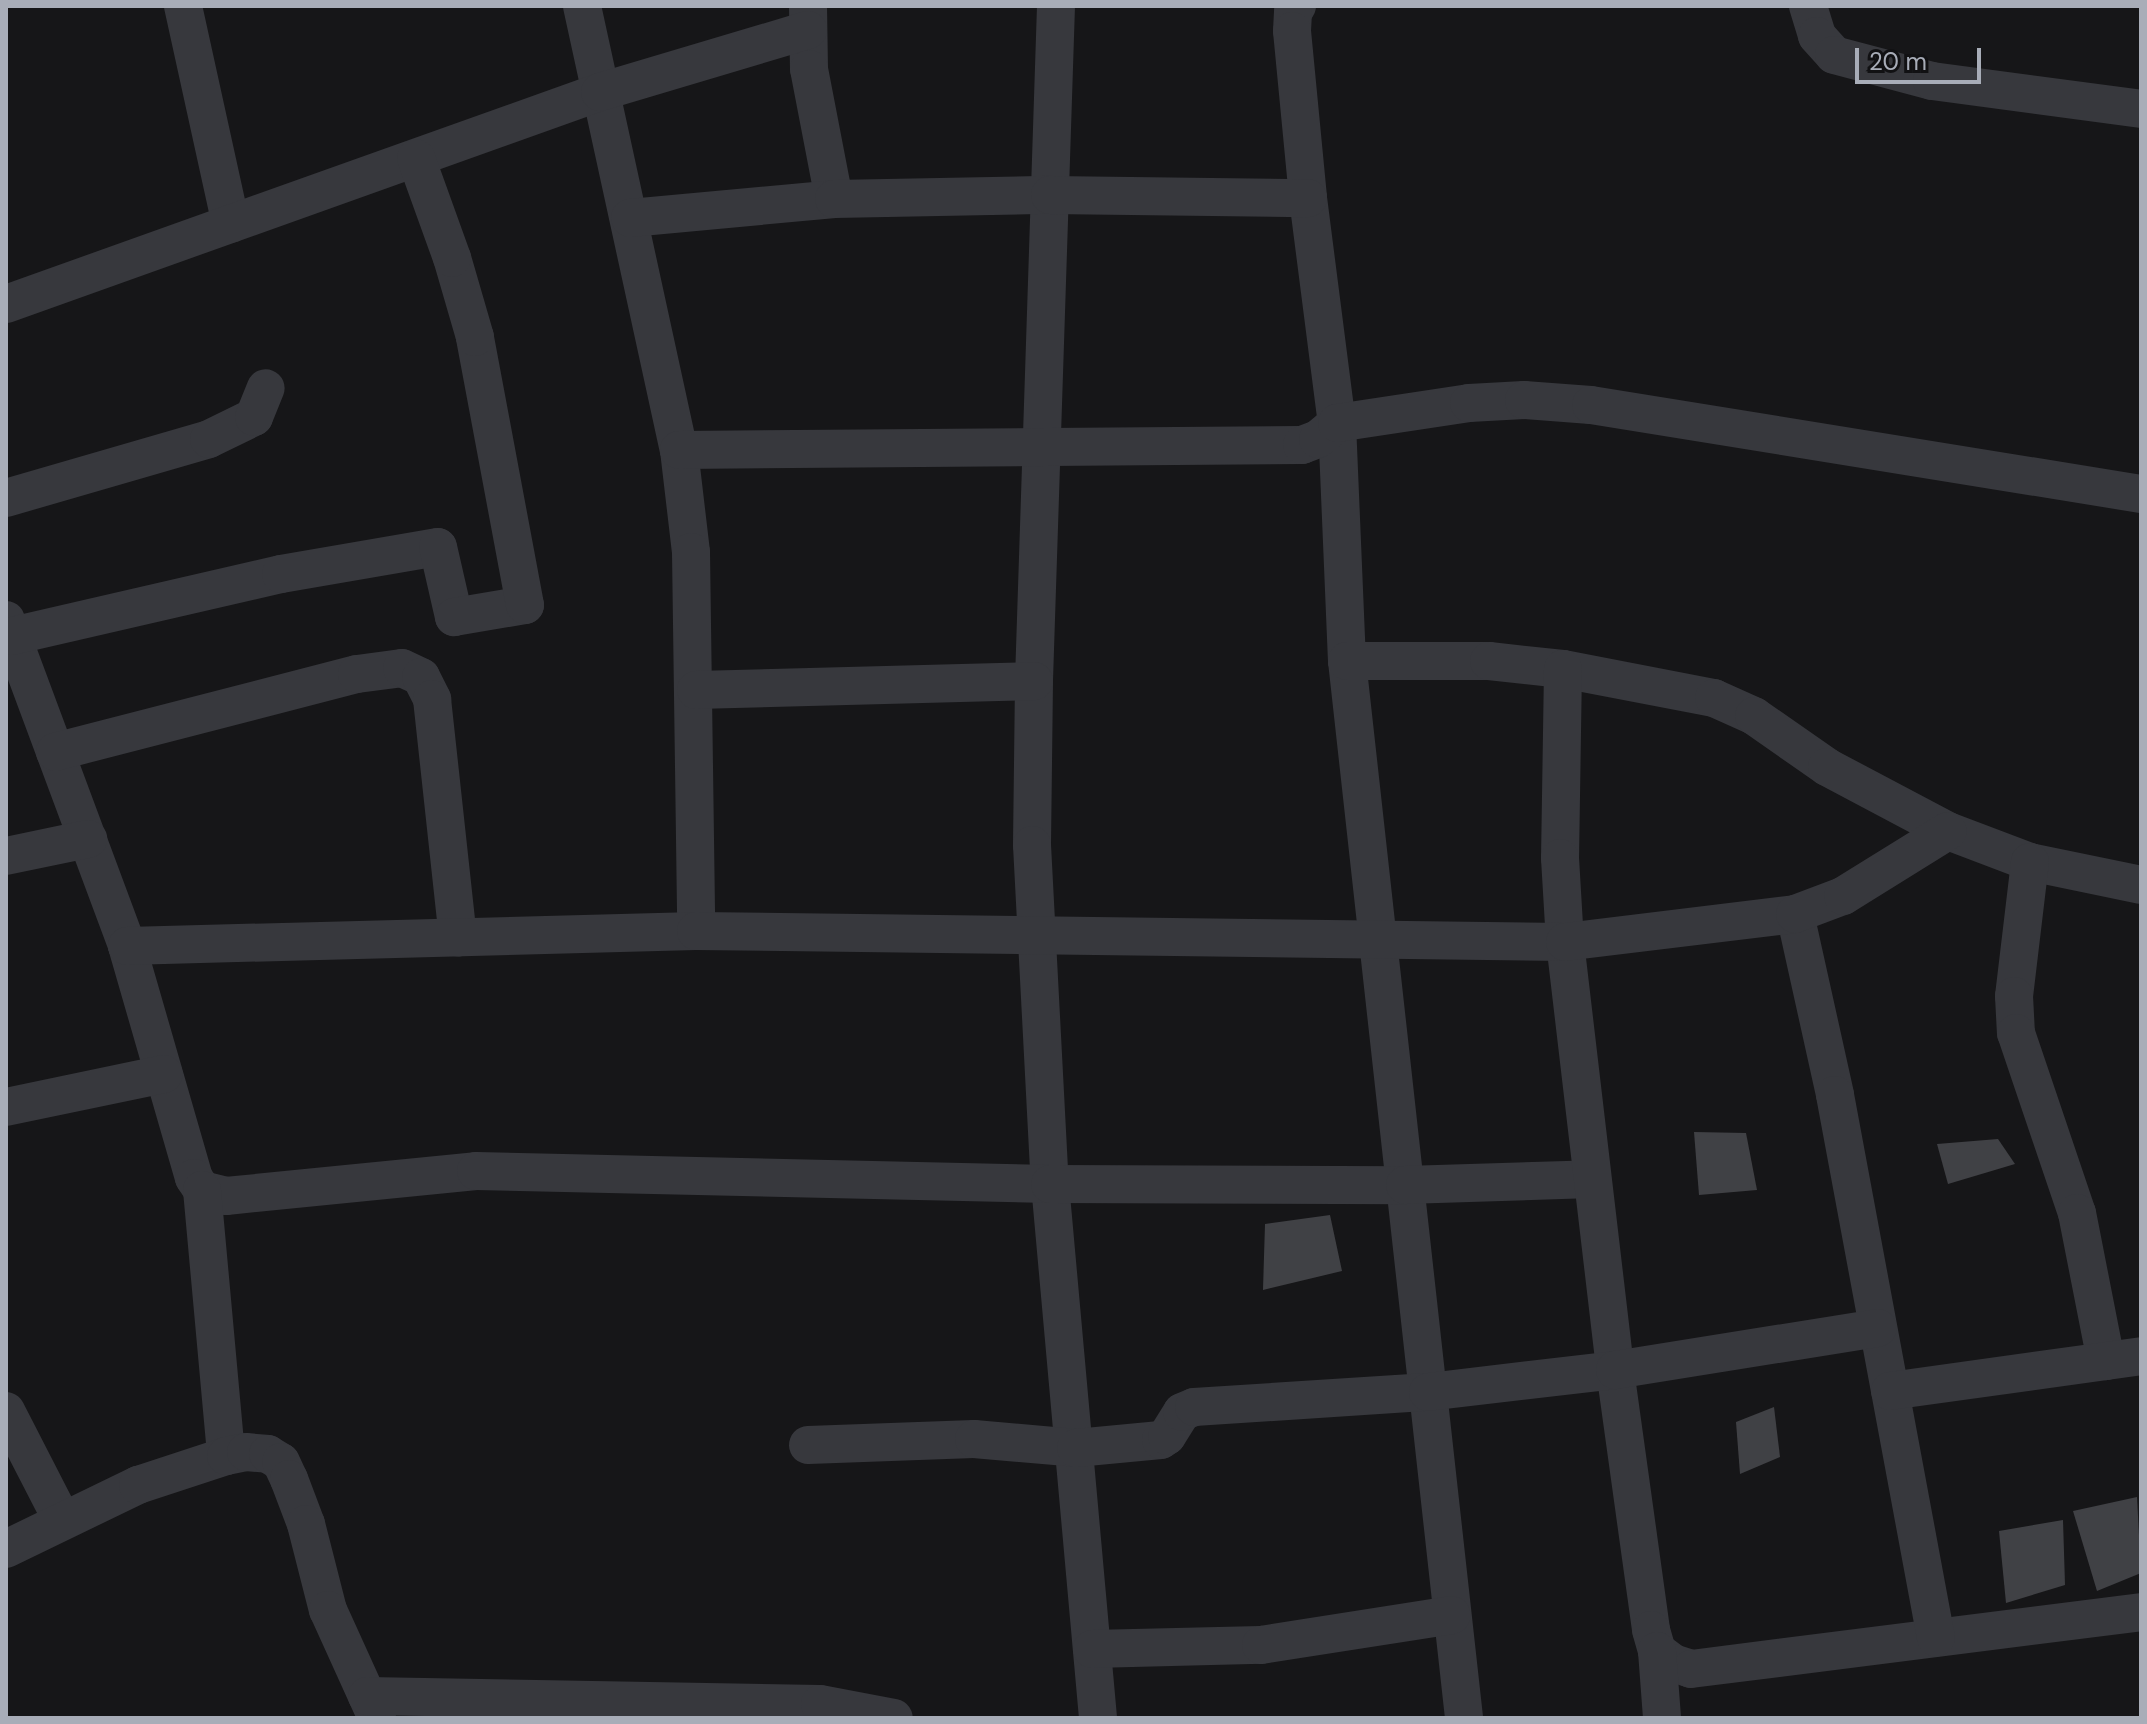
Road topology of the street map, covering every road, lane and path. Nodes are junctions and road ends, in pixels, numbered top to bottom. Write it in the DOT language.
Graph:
graph roads {
  1 [pos="183,6"];
  2 [pos="582,6"];
  3 [pos="1056,6"];
  4 [pos="1297,6"];
  5 [pos="1808,6"];
  6 [pos="808,18"];
  7 [pos="600,92"];
  8 [pos="2141,109"];
  9 [pos="416,158"];
  10 [pos="1050,195"];
  11 [pos="1308,198"];
  12 [pos="834,199"];
  13 [pos="630,218"];
  14 [pos="231,224"];
  15 [pos="6,304"];
  16 [pos="266,388"];
  17 [pos="1337,423"];
  18 [pos="679,450"];
  19 [pos="1041,450"];
  20 [pos="2141,494"];
  21 [pos="6,498"];
  22 [pos="9,628"];
  23 [pos="1347,661"];
  24 [pos="1563,669"];
  25 [pos="1034,681"];
  26 [pos="696,690"];
  27 [pos="55,752"];
  28 [pos="1948,831"];
  29 [pos="88,839"];
  30 [pos="6,856"];
  31 [pos="2030,862"];
  32 [pos="2141,885"];
  33 [pos="1795,914"];
  34 [pos="696,931"];
  35 [pos="1035,935"];
  36 [pos="458,938"];
  37 [pos="1377,942"];
  38 [pos="1565,942"];
  39 [pos="127,946"];
  40 [pos="164,1074"];
  41 [pos="6,1107"];
  42 [pos="1592,1179"];
  43 [pos="1050,1184"];
  44 [pos="1405,1185"];
  45 [pos="202,1190"];
  46 [pos="1878,1328"];
  47 [pos="2124,1358"];
  48 [pos="1615,1370"];
  49 [pos="1890,1391"];
  50 [pos="1428,1392"];
  51 [pos="6,1411"];
  52 [pos="808,1445"];
  53 [pos="1076,1448"];
  54 [pos="226,1456"];
  55 [pos="62,1520"];
  56 [pos="6,1549"];
  57 [pos="2141,1612"];
  58 [pos="1452,1615"];
  59 [pos="1936,1638"];
  60 [pos="1092,1649"];
  61 [pos="1657,1651"];
  62 [pos="372,1707"];
  63 [pos="894,1718"];
  64 [pos="1098,1718"];
  65 [pos="1464,1718"];
  66 [pos="1662,1718"];
  1 -- 14 [label="street"];
  2 -- 7 [label="street"];
  3 -- 10 [label="street"];
  4 -- 11 [label="street"];
  5 -- 8 [label="street"];
  6 -- 7 [label="street"];
  6 -- 12 [label="street"];
  7 -- 9 [label="street"];
  7 -- 13 [label="street"];
  9 -- 14 [label="street"];
  9 -- 22 [label="street"];
  10 -- 11 [label="street"];
  10 -- 12 [label="street"];
  10 -- 19 [label="street"];
  11 -- 17 [label="street"];
  12 -- 13 [label="street"];
  13 -- 18 [label="street"];
  14 -- 15 [label="street"];
  16 -- 21 [label="street"];
  17 -- 19 [label="street"];
  17 -- 20 [label="street"];
  17 -- 23 [label="street"];
  18 -- 19 [label="street"];
  18 -- 26 [label="street"];
  19 -- 25 [label="street"];
  22 -- 27 [label="street"];
  23 -- 24 [label="street"];
  23 -- 37 [label="street"];
  24 -- 28 [label="street"];
  24 -- 38 [label="street"];
  25 -- 26 [label="street"];
  25 -- 35 [label="street"];
  26 -- 34 [label="street"];
  27 -- 29 [label="street"];
  27 -- 36 [label="street"];
  28 -- 31 [label="street"];
  28 -- 33 [label="street"];
  29 -- 30 [label="street"];
  29 -- 39 [label="street"];
  31 -- 32 [label="street"];
  31 -- 47 [label="street"];
  33 -- 38 [label="street"];
  33 -- 46 [label="street"];
  34 -- 35 [label="street"];
  34 -- 36 [label="street"];
  35 -- 37 [label="street"];
  35 -- 43 [label="street"];
  36 -- 39 [label="street"];
  37 -- 38 [label="street"];
  37 -- 44 [label="street"];
  38 -- 42 [label="street"];
  39 -- 40 [label="street"];
  40 -- 41 [label="street"];
  40 -- 45 [label="street"];
  42 -- 44 [label="street"];
  42 -- 48 [label="street"];
  43 -- 44 [label="street"];
  43 -- 45 [label="street"];
  43 -- 53 [label="street"];
  44 -- 50 [label="street"];
  45 -- 54 [label="street"];
  46 -- 48 [label="street"];
  46 -- 49 [label="street"];
  47 -- 49 [label="street"];
  48 -- 50 [label="street"];
  48 -- 61 [label="street"];
  49 -- 59 [label="street"];
  50 -- 53 [label="street"];
  50 -- 58 [label="street"];
  51 -- 55 [label="street"];
  52 -- 53 [label="street"];
  53 -- 60 [label="street"];
  54 -- 55 [label="street"];
  54 -- 62 [label="street"];
  55 -- 56 [label="street"];
  57 -- 59 [label="street"];
  58 -- 60 [label="street"];
  58 -- 65 [label="street"];
  59 -- 61 [label="street"];
  60 -- 64 [label="street"];
  61 -- 66 [label="street"];
  62 -- 63 [label="street"];
}
